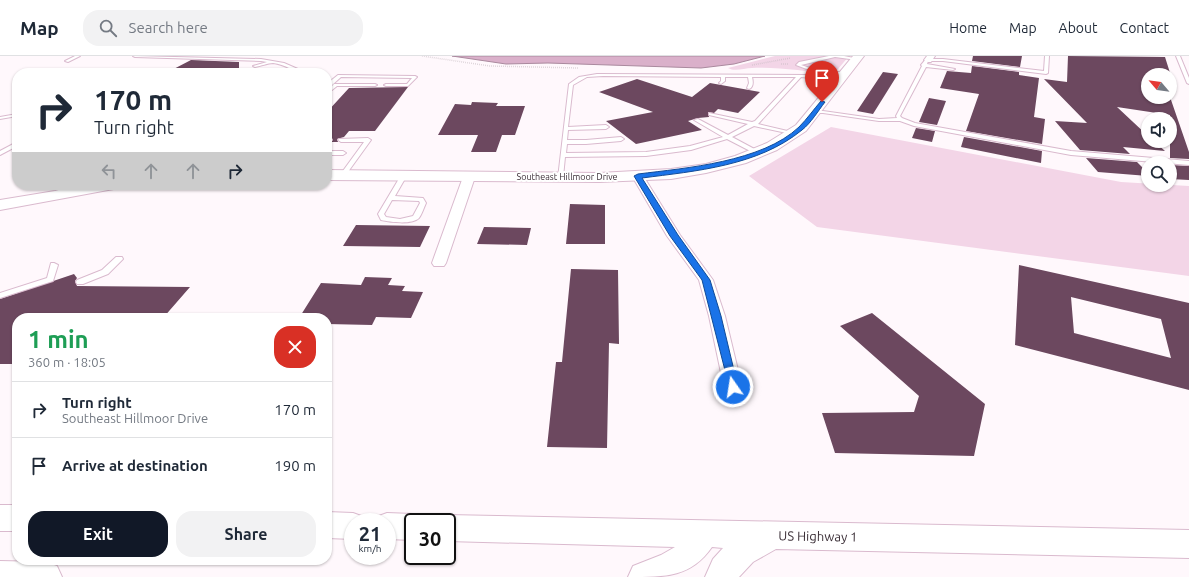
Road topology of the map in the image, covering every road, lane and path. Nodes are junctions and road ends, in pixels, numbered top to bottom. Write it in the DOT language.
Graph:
graph roads {
  1 [pos="78,56"];
  2 [pos="135,56"];
  3 [pos="422,56"];
  4 [pos="1047,56"];
  5 [pos="1178,56"];
  6 [pos="858,58"];
  7 [pos="249,60"];
  8 [pos="928,60"];
  9 [pos="67,61"];
  10 [pos="788,61"];
  11 [pos="274,62"];
  12 [pos="244,63"];
  13 [pos="782,63"];
  14 [pos="255,66"];
  15 [pos="291,68"];
  16 [pos="569,68"];
  17 [pos="953,69"];
  18 [pos="723,76"];
  19 [pos="750,76"];
  20 [pos="800,76"];
  21 [pos="842,77"];
  22 [pos="332,81"];
  23 [pos="721,83"];
  24 [pos="1189,83"];
  25 [pos="332,84"];
  26 [pos="336,84"];
  27 [pos="375,85"];
  28 [pos="386,85"];
  29 [pos="332,88"];
  30 [pos="749,88"];
  31 [pos="815,113"];
  32 [pos="711,114"];
  33 [pos="12,116"];
  34 [pos="0,118"];
  35 [pos="900,119"];
  36 [pos="696,120"];
  37 [pos="755,123"];
  38 [pos="606,127"];
  39 [pos="566,129"];
  40 [pos="794,134"];
  41 [pos="728,137"];
  42 [pos="621,139"];
  43 [pos="341,140"];
  44 [pos="565,142"];
  45 [pos="12,147"];
  46 [pos="0,153"];
  47 [pos="332,153"];
  48 [pos="343,153"];
  49 [pos="758,153"];
  50 [pos="563,155"];
  51 [pos="1189,163"];
  52 [pos="335,175"];
  53 [pos="638,176"];
  54 [pos="403,177"];
  55 [pos="469,177"];
  56 [pos="560,177"];
  57 [pos="54,190"];
  58 [pos="76,190"];
  59 [pos="0,198"];
  60 [pos="390,198"];
  61 [pos="0,205"];
  62 [pos="119,260"];
  63 [pos="439,263"];
  64 [pos="54,265"];
  65 [pos="80,282"];
  66 [pos="0,296"];
  67 [pos="733,387"];
  68 [pos="0,518"];
  69 [pos="12,518"];
  70 [pos="332,525"];
  71 [pos="344,526"];
  72 [pos="456,528"];
  73 [pos="704,533"];
  74 [pos="772,535"];
  75 [pos="1189,544"];
  76 [pos="0,576"];
  77 [pos="46,577"];
  78 [pos="645,577"];
  79 [pos="722,577"];
  1 -- 9 [label="lane"];
  2 -- 7 [label="lane"];
  3 -- 16 [label="path"];
  4 -- 8 [label="lane"];
  5 -- 24 [label="lane"];
  6 -- 21 [label="street, Southeast Hillmoor Drive"];
  6 -- 21 [label="lane"];
  7 -- 11 [label="lane"];
  7 -- 12 [label="lane"];
  8 -- 17 [label="lane"];
  8 -- 35 [label="lane"];
  10 -- 13 [label="path"];
  11 -- 14 [label="lane"];
  11 -- 15 [label="lane"];
  18 -- 19 [label="lane"];
  18 -- 23 [label="lane"];
  18 -- 39 [label="lane"];
  19 -- 20 [label="lane"];
  19 -- 30 [label="lane"];
  20 -- 21 [label="lane"];
  20 -- 37 [label="lane"];
  21 -- 31 [label="street, Southeast Hillmoor Drive"];
  22 -- 28 [label="lane"];
  25 -- 26 [label="lane"];
  26 -- 27 [label="lane"];
  26 -- 29 [label="lane"];
  31 -- 35 [label="lane"];
  31 -- 40 [label="street, Southeast Hillmoor Drive"];
  32 -- 37 [label="lane"];
  33 -- 34 [label="lane"];
  35 -- 51 [label="lane"];
  36 -- 41 [label="lane"];
  37 -- 40 [label="lane"];
  37 -- 41 [label="lane"];
  38 -- 39 [label="lane"];
  39 -- 44 [label="lane"];
  40 -- 49 [label="street, Southeast Hillmoor Drive"];
  41 -- 49 [label="lane"];
  41 -- 50 [label="lane"];
  42 -- 44 [label="lane"];
  43 -- 52 [label="lane"];
  44 -- 50 [label="lane"];
  45 -- 46 [label="lane"];
  47 -- 48 [label="lane"];
  49 -- 53 [label="street, Southeast Hillmoor Drive"];
  50 -- 56 [label="lane"];
  52 -- 54 [label="street, Southeast Hillmoor Drive"];
  53 -- 56 [label="street, Southeast Hillmoor Drive"];
  53 -- 67 [label="street"];
  54 -- 55 [label="street, Southeast Hillmoor Drive"];
  54 -- 60 [label="lane"];
  55 -- 56 [label="street, Southeast Hillmoor Drive"];
  55 -- 63 [label="street"];
  57 -- 59 [label="street"];
  58 -- 61 [label="street"];
  60 -- 60 [label="lane"];
  62 -- 65 [label="lane"];
  64 -- 66 [label="lane"];
  68 -- 69 [label="street"];
  70 -- 71 [label="street"];
  72 -- 73 [label="street, US Highway 1"];
  73 -- 74 [label="street, US Highway 1"];
  73 -- 78 [label="street"];
  74 -- 75 [label="street, US Highway 1"];
  74 -- 79 [label="street"];
  76 -- 77 [label="street"];
}
